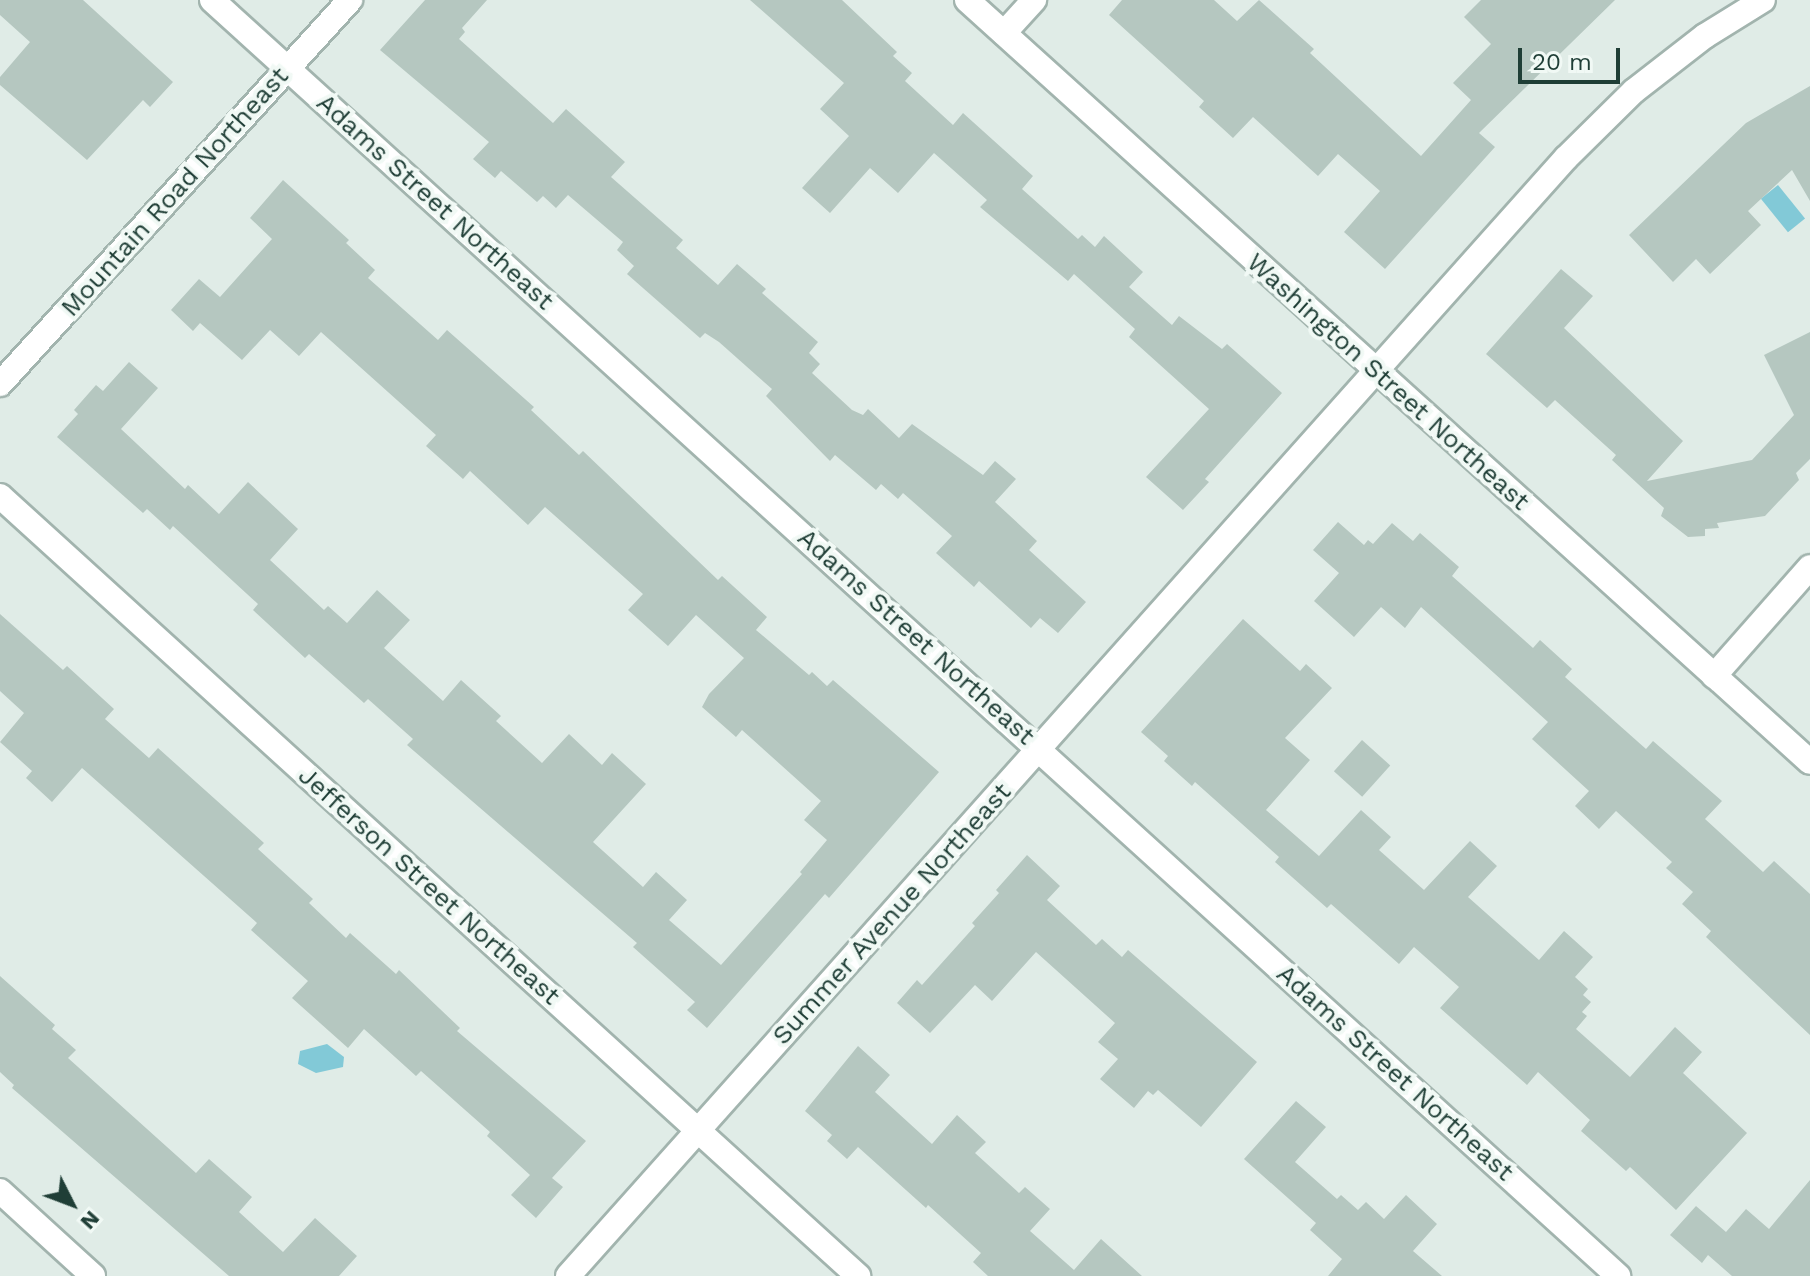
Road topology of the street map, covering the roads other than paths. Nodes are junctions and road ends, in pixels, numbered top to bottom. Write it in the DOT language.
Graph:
graph roads {
  1 [pos="212,0"];
  2 [pos="350,0"];
  3 [pos="967,0"];
  4 [pos="1034,0"];
  5 [pos="1763,0"];
  6 [pos="1004,33"];
  7 [pos="288,69"];
  8 [pos="1376,372"];
  9 [pos="0,384"];
  10 [pos="0,496"];
  11 [pos="1810,567"];
  12 [pos="1714,676"];
  13 [pos="1039,748"];
  14 [pos="1810,762"];
  15 [pos="699,1132"];
  16 [pos="0,1191"];
  17 [pos="93,1276"];
  18 [pos="568,1276"];
  19 [pos="858,1276"];
  20 [pos="1618,1276"];
  1 -- 7 [label="street, Adams Street Northeast"];
  2 -- 7 [label="street, Mountain Road Northeast"];
  3 -- 6 [label="street, Washington Street Northeast"];
  4 -- 6 [label="street"];
  5 -- 8 [label="street, Summer Avenue Northeast"];
  6 -- 8 [label="street, Washington Street Northeast"];
  7 -- 9 [label="street, Mountain Road Northeast"];
  7 -- 13 [label="street, Adams Street Northeast"];
  8 -- 12 [label="street, Washington Street Northeast"];
  8 -- 13 [label="street, Summer Avenue Northeast"];
  10 -- 15 [label="street, Jefferson Street Northeast"];
  11 -- 12 [label="street"];
  12 -- 14 [label="street, Washington Street Northeast"];
  13 -- 15 [label="street, Summer Avenue Northeast"];
  13 -- 20 [label="street, Adams Street Northeast"];
  15 -- 18 [label="street, Summer Avenue Northeast"];
  15 -- 19 [label="street, Jefferson Street Northeast"];
  16 -- 17 [label="street"];
}
